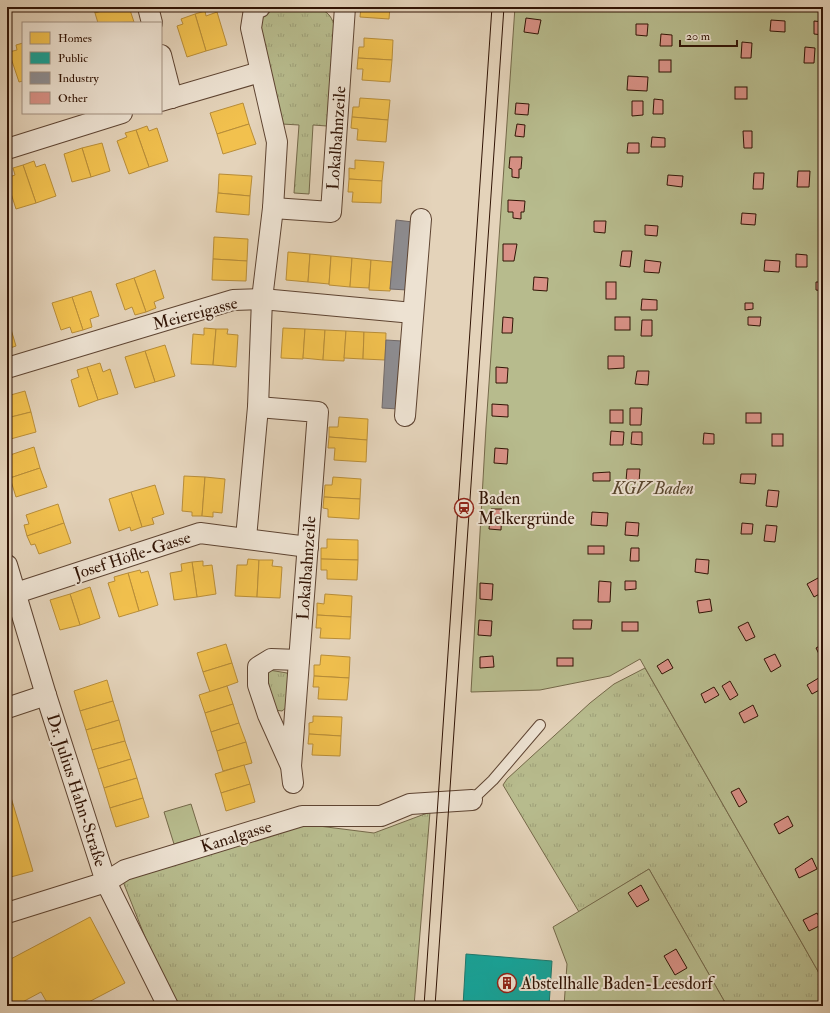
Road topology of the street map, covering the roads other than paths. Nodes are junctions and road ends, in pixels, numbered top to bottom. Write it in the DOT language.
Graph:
graph roads {
  1 [pos="148,7"];
  2 [pos="260,7"];
  3 [pos="345,7"];
  4 [pos="152,22"];
  5 [pos="162,62"];
  6 [pos="260,72"];
  7 [pos="167,99"];
  8 [pos="119,114"];
  9 [pos="7,148"];
  10 [pos="272,208"];
  11 [pos="421,219"];
  12 [pos="262,299"];
  13 [pos="413,313"];
  14 [pos="7,368"];
  15 [pos="258,407"];
  16 [pos="405,416"];
  17 [pos="246,538"];
  18 [pos="308,547"];
  19 [pos="7,565"];
  20 [pos="11,594"];
  21 [pos="299,660"];
  22 [pos="46,695"];
  23 [pos="7,708"];
  24 [pos="540,725"];
  25 [pos="472,800"];
  26 [pos="106,882"];
  27 [pos="7,913"];
  28 [pos="168,1006"];
  1 -- 4 [label="street"];
  2 -- 6 [label="street"];
  3 -- 10 [label="street, Lokalbahnzeile"];
  5 -- 7 [label="street"];
  6 -- 7 [label="street"];
  6 -- 10 [label="street"];
  8 -- 9 [label="street"];
  10 -- 12 [label="street"];
  11 -- 13 [label="street"];
  12 -- 13 [label="street, Meiereigasse"];
  12 -- 14 [label="street, Meiereigasse"];
  12 -- 15 [label="street"];
  13 -- 16 [label="street"];
  15 -- 17 [label="street"];
  15 -- 18 [label="street, Lokalbahnzeile"];
  17 -- 18 [label="street, Josef Höfle-Gasse"];
  17 -- 20 [label="street, Josef Höfle-Gasse"];
  18 -- 21 [label="street, Lokalbahnzeile"];
  19 -- 20 [label="street, Dr. Julius Hahn-Straße"];
  20 -- 22 [label="street, Dr. Julius Hahn-Straße"];
  21 -- 21 [label="street, Lokalbahnzeile"];
  22 -- 23 [label="street"];
  22 -- 26 [label="street, Dr. Julius Hahn-Straße"];
  24 -- 25 [label="lane"];
  25 -- 26 [label="street, Kanalgasse"];
  26 -- 27 [label="street, Kanalgasse"];
  26 -- 28 [label="street, Dr. Julius Hahn-Straße"];
}
